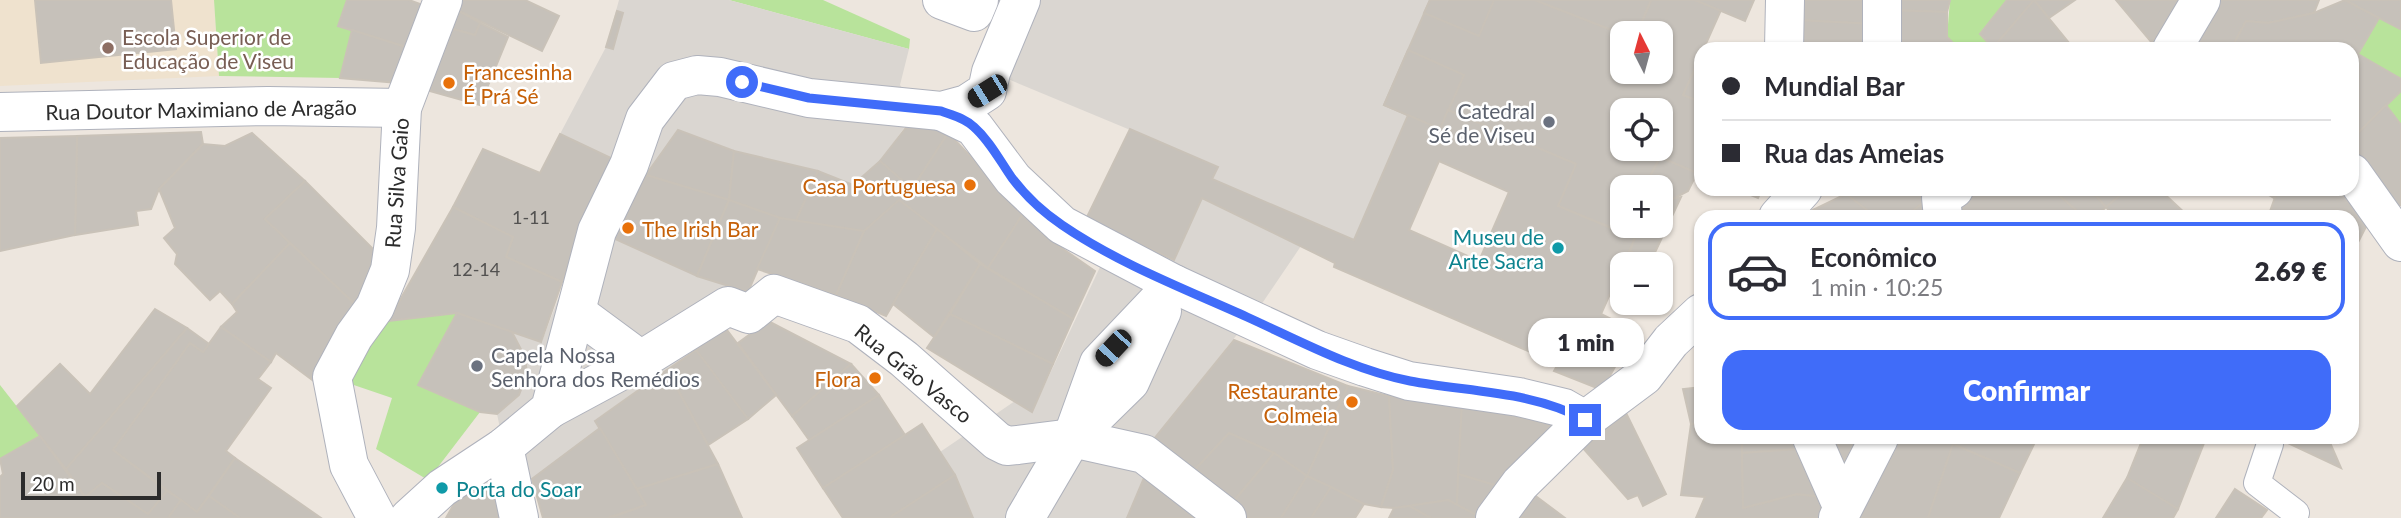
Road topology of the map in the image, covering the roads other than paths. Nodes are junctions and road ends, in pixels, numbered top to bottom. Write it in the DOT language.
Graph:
graph roads {
  1 [pos="443,0"];
  2 [pos="942,0"];
  3 [pos="979,0"];
  4 [pos="1021,0"];
  5 [pos="1785,0"];
  6 [pos="1882,0"];
  7 [pos="2201,0"];
  8 [pos="1784,42"];
  9 [pos="1882,42"];
  10 [pos="2176,42"];
  11 [pos="989,82"];
  12 [pos="401,108"];
  13 [pos="941,111"];
  14 [pos="0,112"];
  15 [pos="1000,160"];
  16 [pos="2359,183"];
  17 [pos="2401,242"];
  18 [pos="1174,285"];
  19 [pos="576,312"];
  20 [pos="1694,320"];
  21 [pos="641,360"];
  22 [pos="550,409"];
  23 [pos="1585,420"];
  24 [pos="1072,438"];
  25 [pos="1814,444"];
  26 [pos="1876,444"];
  27 [pos="2270,444"];
  28 [pos="504,447"];
  29 [pos="1840,512"];
  30 [pos="377,518"];
  31 [pos="409,518"];
  32 [pos="519,518"];
  33 [pos="1025,518"];
  34 [pos="1227,518"];
  35 [pos="1495,518"];
  36 [pos="2294,518"];
  1 -- 12 [label="street, Rua Silva Gaio"];
  2 -- 3 [label="street"];
  4 -- 11 [label="street"];
  5 -- 8 [label="street"];
  6 -- 9 [label="street"];
  7 -- 10 [label="street"];
  11 -- 13 [label="street"];
  11 -- 15 [label="street"];
  12 -- 14 [label="street, Rua Doutor Maximiano de Aragão"];
  12 -- 30 [label="street, Rua Silva Gaio"];
  13 -- 15 [label="street"];
  13 -- 19 [label="street"];
  15 -- 18 [label="street"];
  16 -- 17 [label="street"];
  18 -- 23 [label="street"];
  18 -- 24 [label="street"];
  19 -- 21 [label="street"];
  19 -- 22 [label="street"];
  20 -- 23 [label="street"];
  21 -- 22 [label="street"];
  21 -- 24 [label="street, Rua Grão Vasco"];
  22 -- 28 [label="street"];
  23 -- 35 [label="street"];
  24 -- 33 [label="street"];
  24 -- 34 [label="street"];
  25 -- 29 [label="street"];
  26 -- 29 [label="street"];
  27 -- 36 [label="lane"];
  28 -- 31 [label="street"];
  28 -- 32 [label="street"];
}
